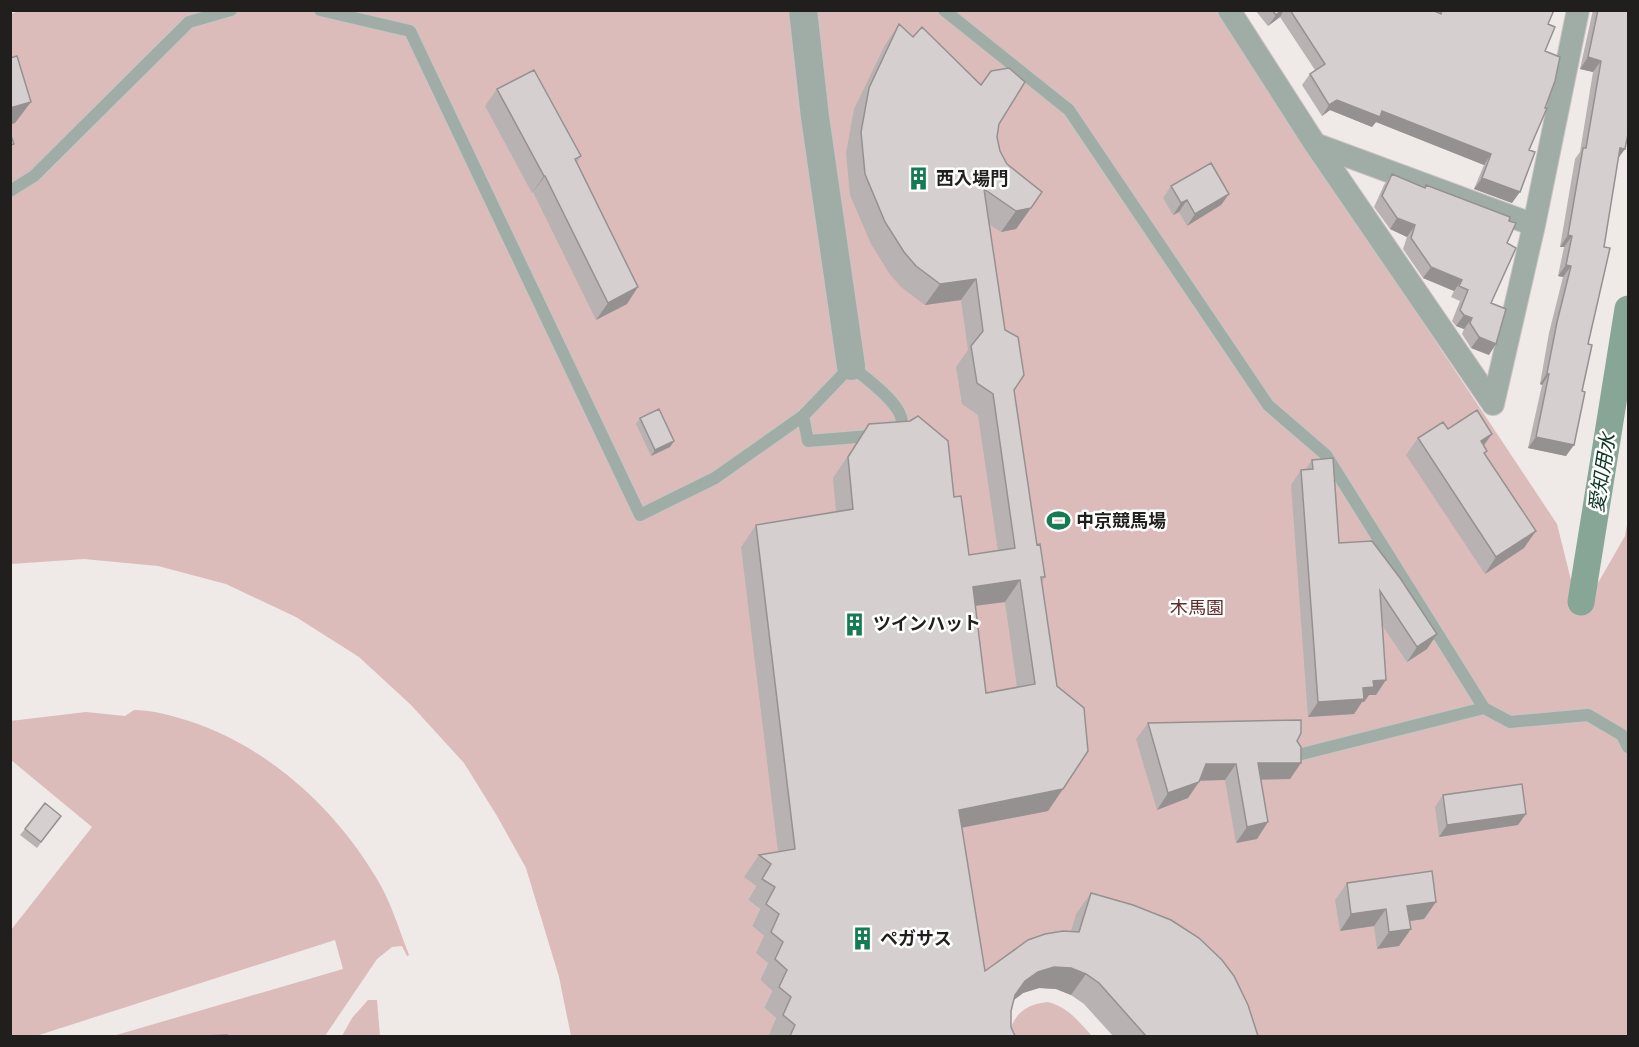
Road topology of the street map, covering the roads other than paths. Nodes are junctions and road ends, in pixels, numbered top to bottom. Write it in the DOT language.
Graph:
graph roads {
  1 [pos="231,10"];
  2 [pos="320,10"];
  3 [pos="803,10"];
  4 [pos="944,10"];
  5 [pos="1228,10"];
  6 [pos="1578,10"];
  7 [pos="1315,144"];
  8 [pos="10,191"];
  9 [pos="1534,225"];
  10 [pos="850,366"];
  11 [pos="803,416"];
  12 [pos="1484,708"];
  13 [pos="1629,747"];
  14 [pos="1294,756"];
  1 -- 8 [label="lane"];
  2 -- 11 [label="lane"];
  3 -- 10 [label="street"];
  4 -- 12 [label="lane"];
  5 -- 7 [label="street"];
  6 -- 9 [label="street"];
  7 -- 9 [label="street"];
  7 -- 9 [label="street"];
  10 -- 11 [label="lane"];
  10 -- 11 [label="lane"];
  12 -- 13 [label="lane"];
  12 -- 14 [label="lane"];
}
